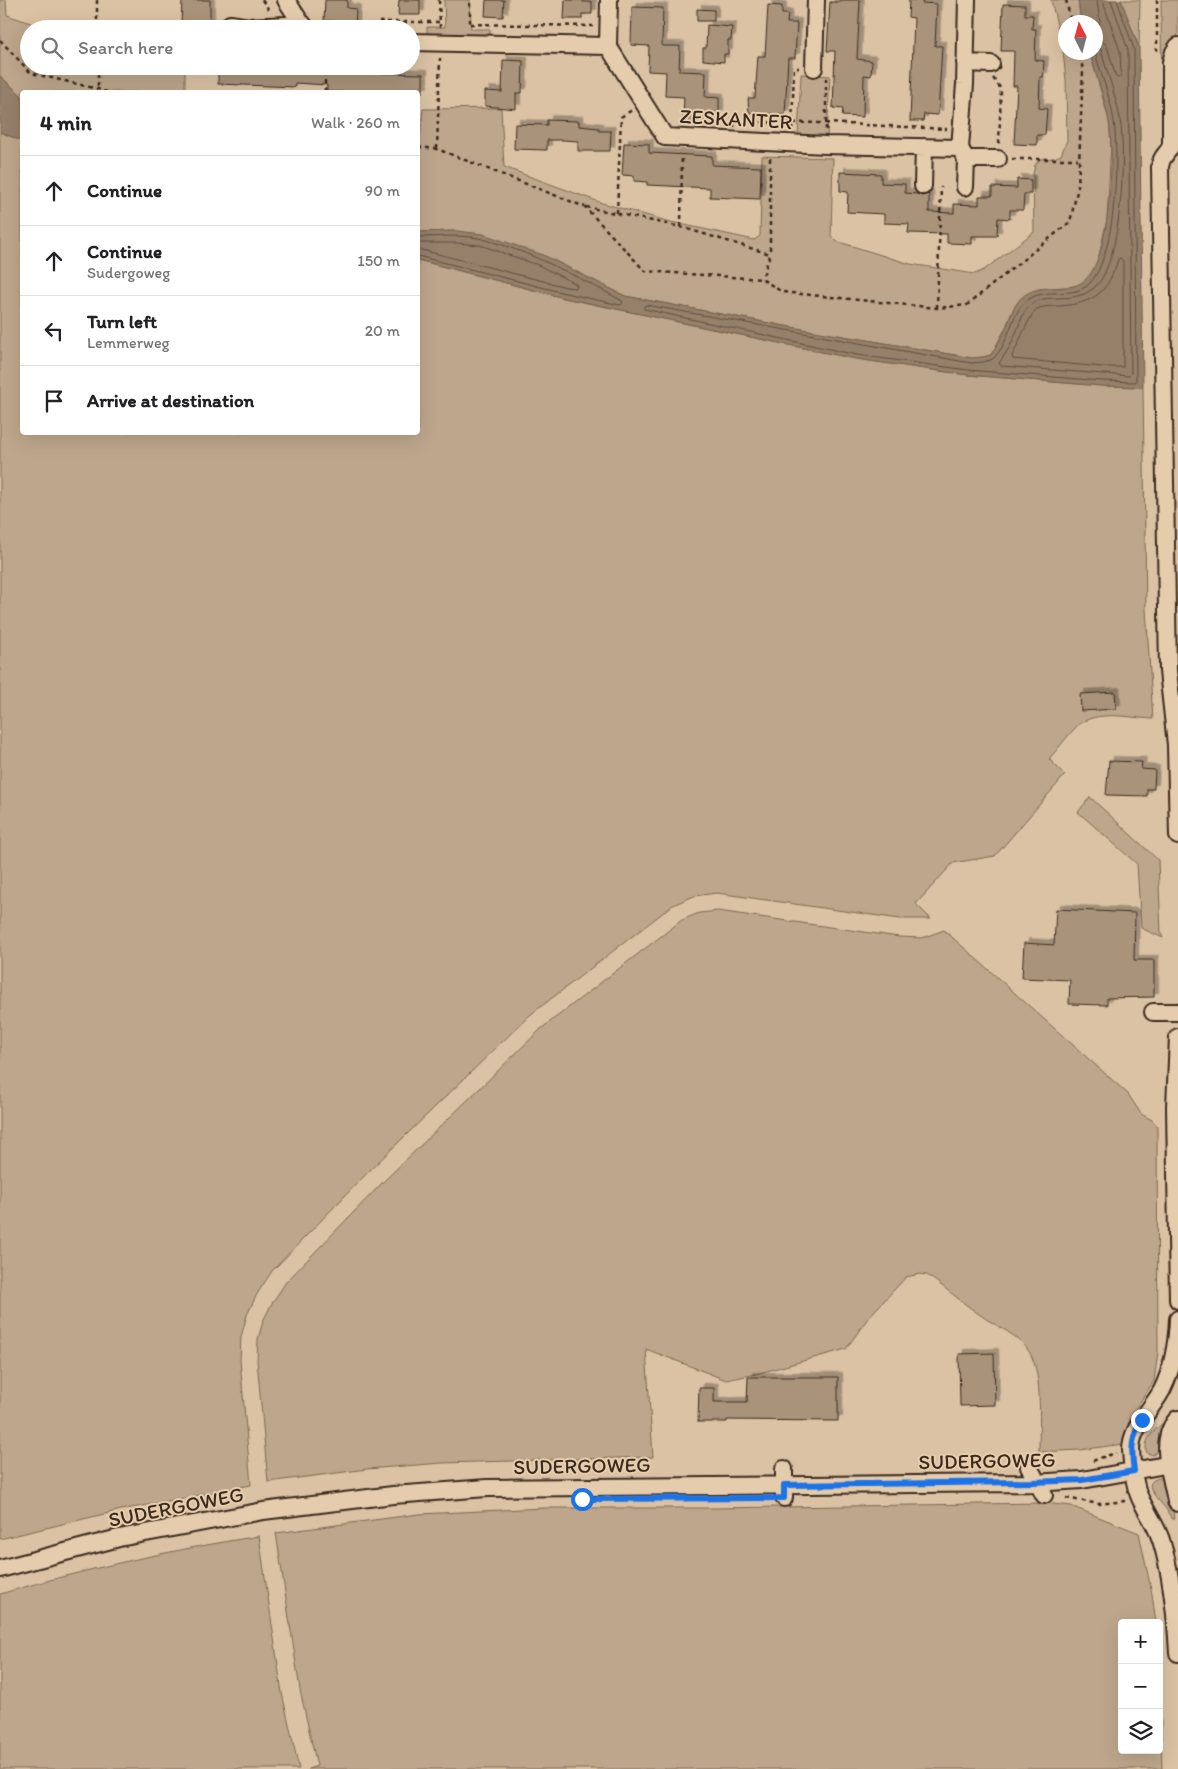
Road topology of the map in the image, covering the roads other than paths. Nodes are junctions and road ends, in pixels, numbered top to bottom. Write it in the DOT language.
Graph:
graph roads {
  1 [pos="286,0"];
  2 [pos="609,0"];
  3 [pos="816,0"];
  4 [pos="967,0"];
  5 [pos="299,20"];
  6 [pos="420,42"];
  7 [pos="608,46"];
  8 [pos="1178,46"];
  9 [pos="965,63"];
  10 [pos="991,64"];
  11 [pos="814,68"];
  12 [pos="924,147"];
  13 [pos="963,154"];
  14 [pos="998,159"];
  15 [pos="923,186"];
  16 [pos="965,187"];
  17 [pos="1172,530"];
  18 [pos="1178,836"];
  19 [pos="1154,1012"];
  20 [pos="1178,1012"];
  21 [pos="1178,1037"];
  22 [pos="1178,1300"];
  23 [pos="1178,1319"];
  24 [pos="1178,1421"];
  25 [pos="1171,1464"];
  26 [pos="1029,1467"];
  27 [pos="1134,1471"];
  28 [pos="1041,1489"];
  29 [pos="1178,1501"];
  30 [pos="0,1569"];
  31 [pos="1178,1653"];
  1 -- 5 [label="street"];
  2 -- 7 [label="street"];
  3 -- 11 [label="street"];
  4 -- 9 [label="street"];
  6 -- 7 [label="street"];
  7 -- 12 [label="street, ZESKANTER"];
  8 -- 17 [label="street"];
  9 -- 10 [label="street"];
  9 -- 13 [label="street"];
  12 -- 13 [label="street, ZESKANTER"];
  12 -- 15 [label="street"];
  13 -- 14 [label="street, ZESKANTER"];
  13 -- 16 [label="street"];
  17 -- 18 [label="street"];
  19 -- 20 [label="street"];
  21 -- 22 [label="street"];
  23 -- 27 [label="street"];
  24 -- 25 [label="main road"];
  25 -- 27 [label="street, SUDERGOWEG"];
  25 -- 29 [label="main road"];
  26 -- 28 [label="street"];
  27 -- 28 [label="street, SUDERGOWEG"];
  27 -- 31 [label="street"];
  28 -- 30 [label="street, SUDERGOWEG"];
}
